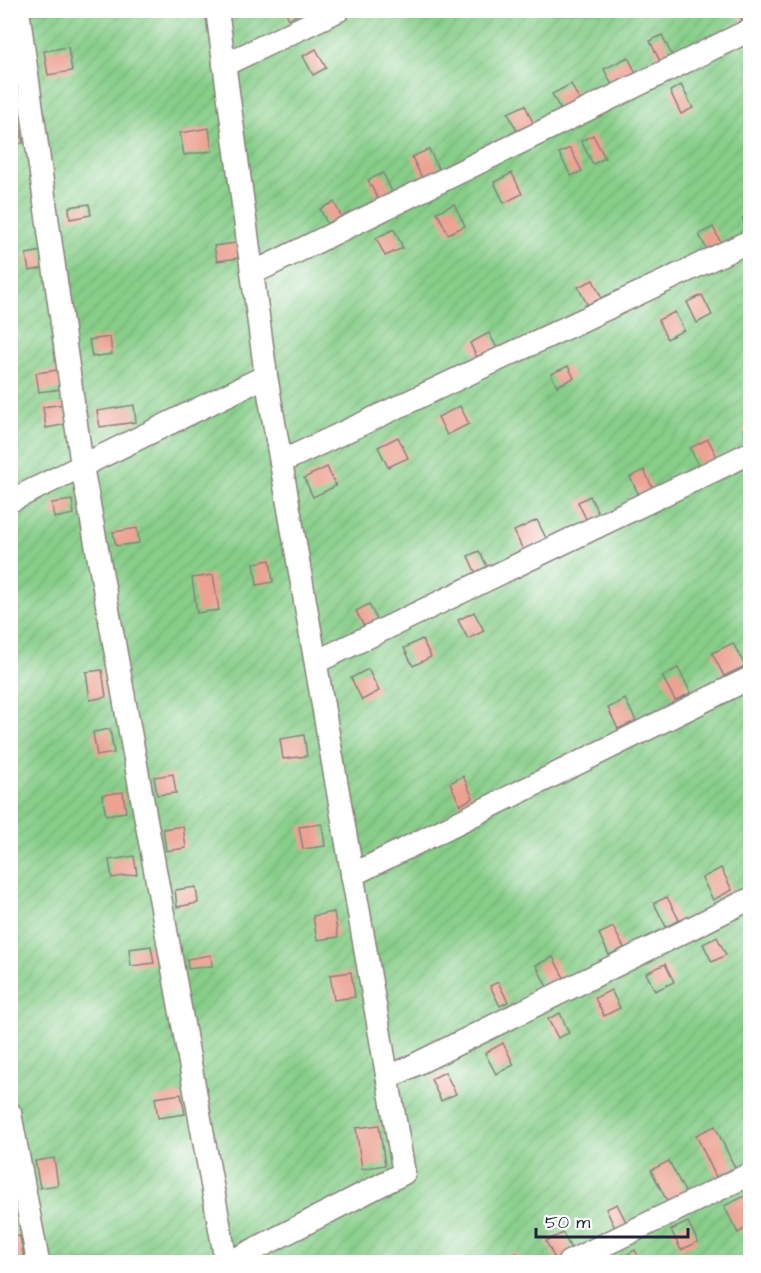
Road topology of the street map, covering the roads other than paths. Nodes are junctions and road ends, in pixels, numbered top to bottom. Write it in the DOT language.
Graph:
graph roads {
  1 [pos="18,10"];
  2 [pos="217,10"];
  3 [pos="339,10"];
  4 [pos="750,30"];
  5 [pos="224,65"];
  6 [pos="750,241"];
  7 [pos="253,273"];
  8 [pos="266,376"];
  9 [pos="750,453"];
  10 [pos="281,462"];
  11 [pos="82,466"];
  12 [pos="10,501"];
  13 [pos="316,662"];
  14 [pos="750,678"];
  15 [pos="352,875"];
  16 [pos="750,899"];
  17 [pos="388,1078"];
  18 [pos="10,1113"];
  19 [pos="750,1174"];
  20 [pos="38,1263"];
  21 [pos="228,1263"];
  22 [pos="569,1263"];
  1 -- 11 [label="lane"];
  2 -- 5 [label="lane"];
  3 -- 5 [label="lane"];
  4 -- 7 [label="lane"];
  5 -- 7 [label="lane"];
  6 -- 10 [label="lane"];
  7 -- 8 [label="lane"];
  8 -- 10 [label="lane"];
  8 -- 11 [label="lane"];
  9 -- 13 [label="lane"];
  10 -- 13 [label="lane"];
  11 -- 12 [label="lane"];
  11 -- 21 [label="lane"];
  13 -- 15 [label="lane"];
  14 -- 15 [label="lane"];
  15 -- 17 [label="lane"];
  16 -- 17 [label="lane"];
  17 -- 21 [label="lane"];
  18 -- 20 [label="lane"];
  19 -- 22 [label="lane"];
}
